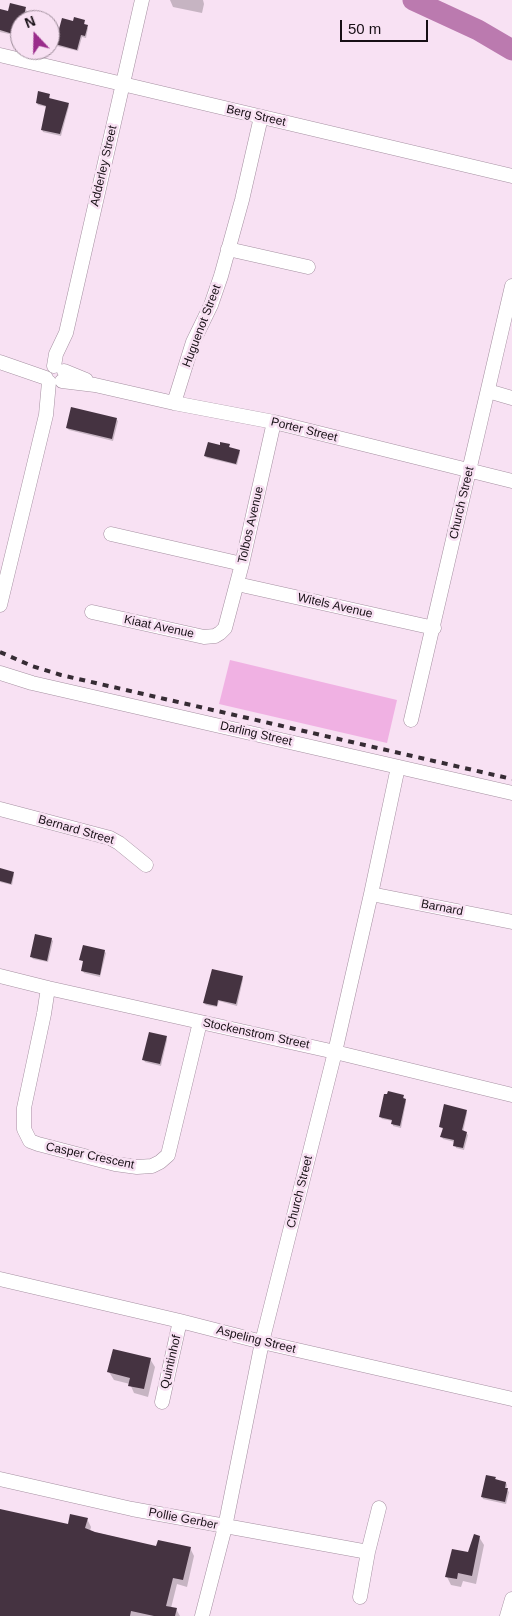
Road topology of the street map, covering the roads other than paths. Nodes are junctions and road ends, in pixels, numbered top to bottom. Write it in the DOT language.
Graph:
graph roads {
  1 [pos="142,0"];
  2 [pos="0,55"];
  3 [pos="123,84"];
  4 [pos="261,117"];
  5 [pos="512,176"];
  6 [pos="228,249"];
  7 [pos="308,267"];
  8 [pos="512,286"];
  9 [pos="0,362"];
  10 [pos="55,375"];
  11 [pos="488,391"];
  12 [pos="512,398"];
  13 [pos="174,403"];
  14 [pos="274,422"];
  15 [pos="469,471"];
  16 [pos="512,481"];
  17 [pos="111,534"];
  18 [pos="242,564"];
  19 [pos="237,584"];
  20 [pos="0,605"];
  21 [pos="92,612"];
  22 [pos="224,628"];
  23 [pos="434,628"];
  24 [pos="0,673"];
  25 [pos="412,720"];
  26 [pos="398,767"];
  27 [pos="512,793"];
  28 [pos="0,809"];
  29 [pos="146,865"];
  30 [pos="371,894"];
  31 [pos="512,922"];
  32 [pos="0,976"];
  33 [pos="48,988"];
  34 [pos="200,1022"];
  35 [pos="335,1052"];
  36 [pos="512,1095"];
  37 [pos="0,1279"];
  38 [pos="180,1321"];
  39 [pos="262,1342"];
  40 [pos="512,1399"];
  41 [pos="162,1402"];
  42 [pos="0,1479"];
  43 [pos="379,1508"];
  44 [pos="225,1527"];
  45 [pos="368,1552"];
  46 [pos="360,1597"];
  47 [pos="512,1599"];
  48 [pos="202,1616"];
  49 [pos="507,1616"];
  1 -- 3 [label="street, Adderley Street"];
  2 -- 3 [label="street, Berg Street"];
  3 -- 4 [label="street, Berg Street"];
  3 -- 10 [label="street, Adderley Street"];
  4 -- 5 [label="street, Berg Street"];
  4 -- 6 [label="street, Huguenot Street"];
  6 -- 7 [label="street"];
  6 -- 13 [label="street, Huguenot Street"];
  8 -- 11 [label="street, Church Street"];
  9 -- 10 [label="street, Porter Street"];
  10 -- 13 [label="street, Porter Street"];
  10 -- 20 [label="street, Adderley Street"];
  11 -- 12 [label="street"];
  11 -- 15 [label="street, Church Street"];
  13 -- 14 [label="street, Porter Street"];
  14 -- 15 [label="street, Porter Street"];
  14 -- 18 [label="street, Tolbos Avenue"];
  15 -- 16 [label="street, Porter Street"];
  15 -- 23 [label="street, Church Street"];
  17 -- 18 [label="street"];
  18 -- 19 [label="street, Tolbos Avenue"];
  19 -- 22 [label="street, Tolbos Avenue"];
  19 -- 23 [label="street, Witels Avenue"];
  21 -- 22 [label="street, Kiaat Avenue"];
  23 -- 25 [label="street, Church Street"];
  24 -- 26 [label="street, Darling Street"];
  26 -- 27 [label="street, Darling Street"];
  26 -- 30 [label="street, Church Street"];
  28 -- 29 [label="street, Bernard Street"];
  30 -- 31 [label="street, Barnard"];
  30 -- 35 [label="street, Church Street"];
  32 -- 33 [label="street, Stockenstrom Street"];
  33 -- 34 [label="street, Stockenstrom Street"];
  33 -- 34 [label="street, Casper Crescent"];
  34 -- 35 [label="street, Stockenstrom Street"];
  35 -- 36 [label="street, Stockenstrom Street"];
  35 -- 39 [label="street, Church Street"];
  37 -- 38 [label="street, Aspeling Street"];
  38 -- 39 [label="street, Aspeling Street"];
  38 -- 41 [label="street, Quintinhof"];
  39 -- 40 [label="street, Aspeling Street"];
  39 -- 44 [label="street, Church Street"];
  42 -- 44 [label="street, Pollie Gerber"];
  43 -- 45 [label="street"];
  44 -- 45 [label="street, Pollie Gerber"];
  44 -- 48 [label="street, Church Street"];
  45 -- 46 [label="street"];
  47 -- 49 [label="street"];
}
